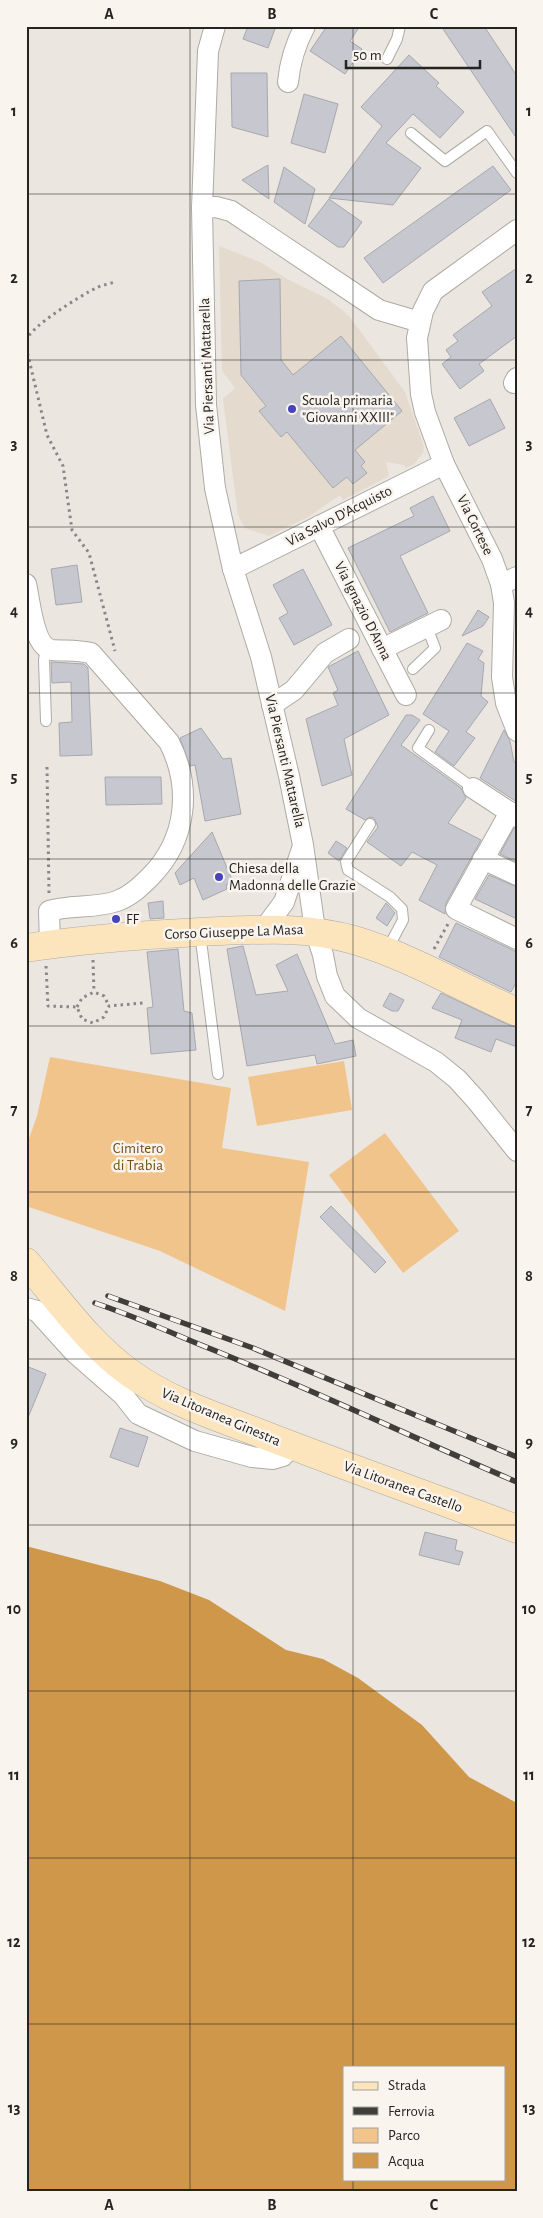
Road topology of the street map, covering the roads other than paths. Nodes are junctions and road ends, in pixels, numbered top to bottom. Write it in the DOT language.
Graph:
graph roads {
  1 [pos="215,26"];
  2 [pos="304,26"];
  3 [pos="400,26"];
  4 [pos="387,59"];
  5 [pos="288,82"];
  6 [pos="411,133"];
  7 [pos="517,173"];
  8 [pos="202,208"];
  9 [pos="517,230"];
  10 [pos="420,322"];
  11 [pos="444,464"];
  12 [pos="319,526"];
  13 [pos="233,569"];
  14 [pos="509,580"];
  15 [pos="26,584"];
  16 [pos="434,624"];
  17 [pos="349,639"];
  18 [pos="46,648"];
  19 [pos="382,649"];
  20 [pos="413,669"];
  21 [pos="406,695"];
  22 [pos="272,705"];
  23 [pos="46,721"];
  24 [pos="429,730"];
  25 [pos="517,731"];
  26 [pos="473,788"];
  27 [pos="513,815"];
  28 [pos="370,824"];
  29 [pos="303,845"];
  30 [pos="483,859"];
  31 [pos="517,875"];
  32 [pos="264,929"];
  33 [pos="315,930"];
  34 [pos="200,932"];
  35 [pos="517,939"];
  36 [pos="40,946"];
  37 [pos="387,951"];
  38 [pos="515,1007"];
  39 [pos="218,1074"];
  40 [pos="517,1151"];
  41 [pos="26,1262"];
  42 [pos="26,1308"];
  43 [pos="290,1445"];
  44 [pos="517,1529"];
  1 -- 8 [label="street, Via Piersanti Mattarella"];
  2 -- 5 [label="street"];
  3 -- 4 [label="lane"];
  6 -- 7 [label="lane"];
  8 -- 10 [label="street"];
  8 -- 13 [label="street, Via Piersanti Mattarella"];
  9 -- 10 [label="street, Via Cortese"];
  10 -- 11 [label="street, Via Cortese"];
  11 -- 12 [label="street, Via Salvo D'Acquisto"];
  11 -- 14 [label="street, Via Cortese"];
  12 -- 13 [label="street, Via Salvo D'Acquisto"];
  12 -- 19 [label="street, Via Ignazio D'Anna"];
  13 -- 22 [label="street, Via Piersanti Mattarella"];
  14 -- 25 [label="street, Via Cortese"];
  15 -- 18 [label="street"];
  16 -- 19 [label="street"];
  16 -- 20 [label="lane"];
  17 -- 22 [label="street"];
  18 -- 23 [label="lane"];
  18 -- 36 [label="street"];
  19 -- 21 [label="street, Via Ignazio D'Anna"];
  22 -- 29 [label="street, Via Piersanti Mattarella"];
  24 -- 26 [label="lane"];
  26 -- 27 [label="street"];
  27 -- 30 [label="street"];
  28 -- 37 [label="lane"];
  29 -- 32 [label="street"];
  29 -- 33 [label="street, Via Piersanti Mattarella"];
  30 -- 31 [label="street"];
  30 -- 35 [label="street"];
  32 -- 33 [label="main road, Corso Giuseppe La Masa"];
  32 -- 34 [label="main road, Corso Giuseppe La Masa"];
  33 -- 37 [label="main road, Corso Giuseppe La Masa"];
  33 -- 40 [label="street, Via Piersanti Mattarella"];
  34 -- 36 [label="main road, Corso Giuseppe La Masa"];
  34 -- 39 [label="lane"];
  37 -- 38 [label="main road, Corso Giuseppe La Masa"];
  41 -- 43 [label="main road, Via Litoranea Ginestra"];
  42 -- 43 [label="street"];
  43 -- 44 [label="main road, Via Litoranea Castello"];
}
